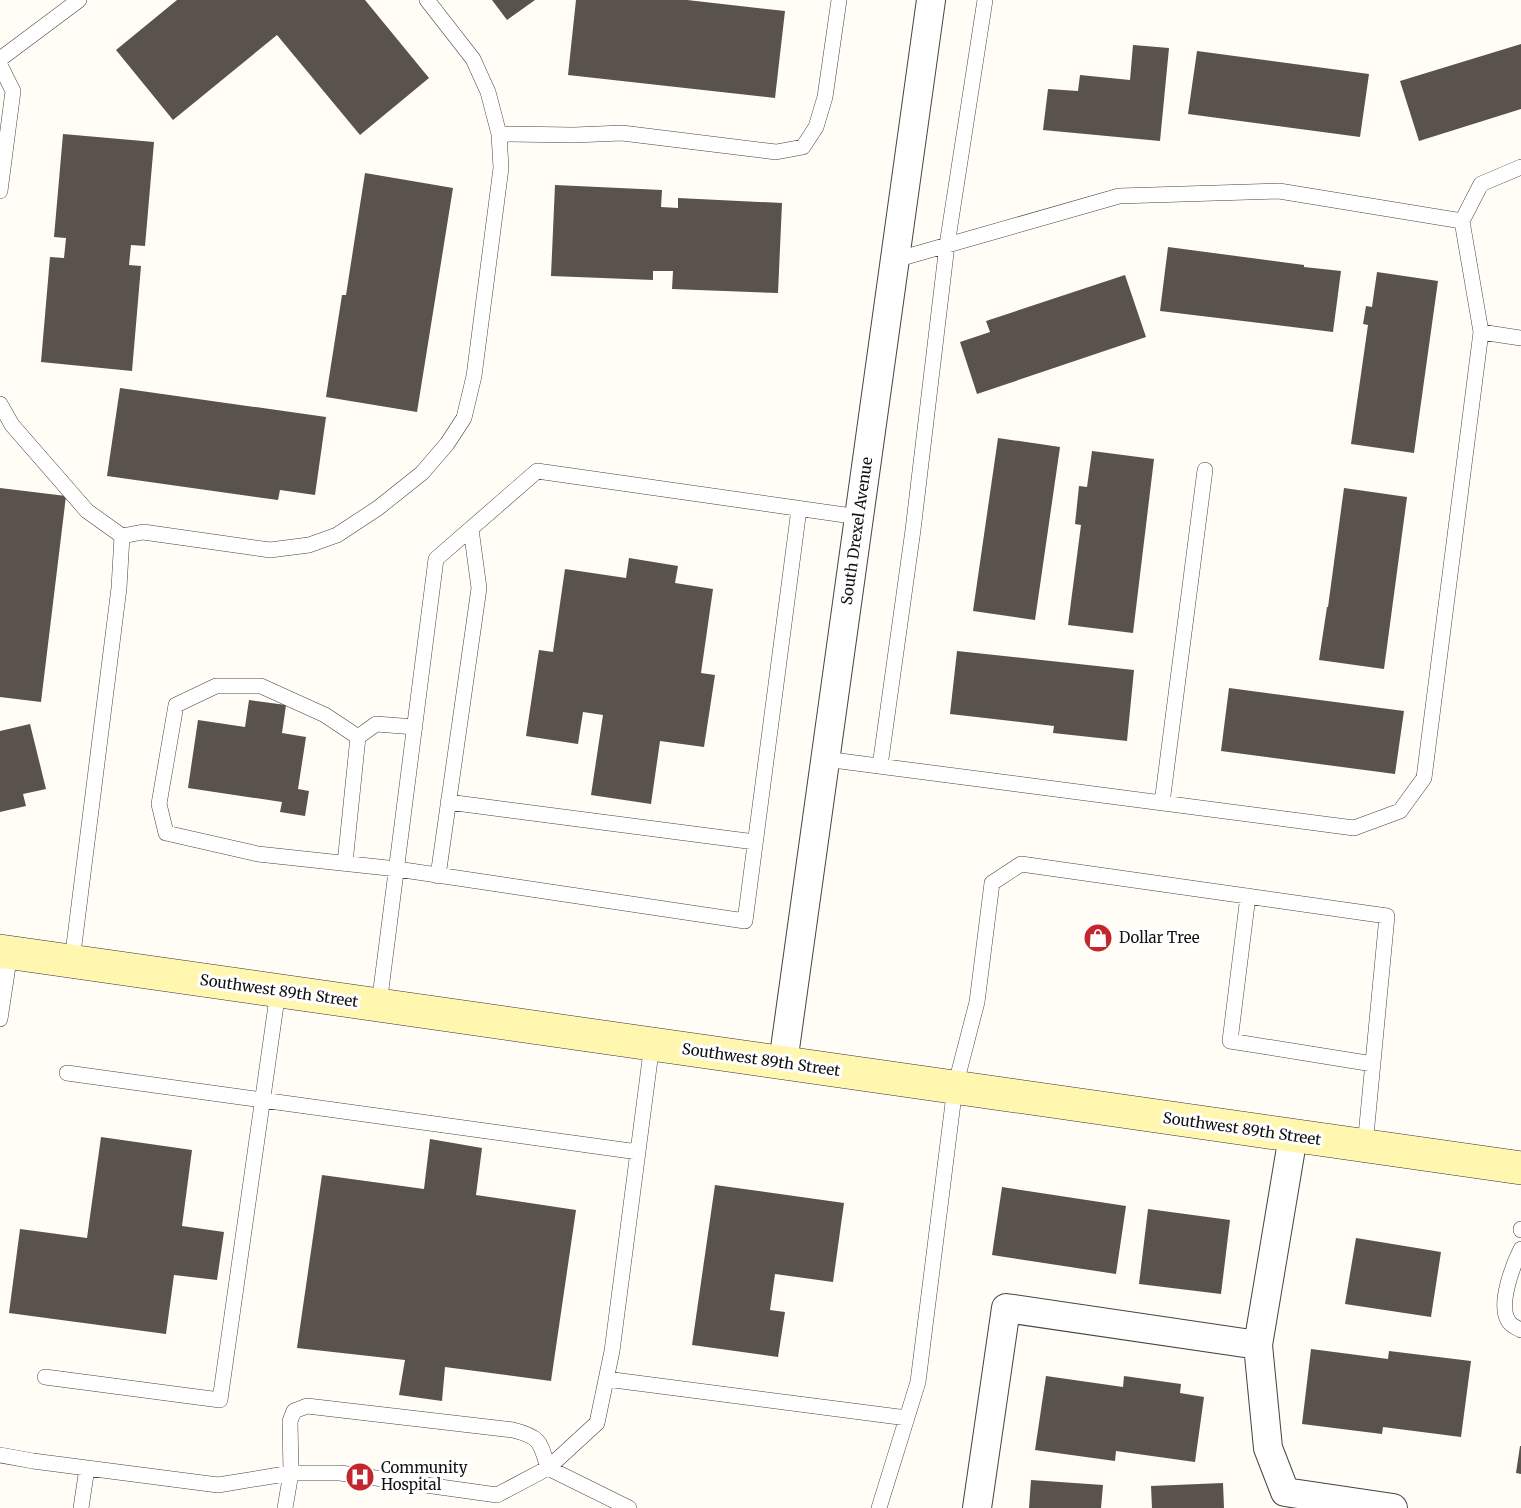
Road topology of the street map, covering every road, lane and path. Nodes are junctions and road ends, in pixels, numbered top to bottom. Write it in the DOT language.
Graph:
graph roads {
  1 [pos="79,0"];
  2 [pos="427,0"];
  3 [pos="839,0"];
  4 [pos="932,0"];
  5 [pos="985,0"];
  6 [pos="0,59"];
  7 [pos="0,65"];
  8 [pos="499,134"];
  9 [pos="1521,167"];
  10 [pos="0,190"];
  11 [pos="1462,221"];
  12 [pos="947,245"];
  13 [pos="895,260"];
  14 [pos="1481,332"];
  15 [pos="1521,338"];
  16 [pos="0,404"];
  17 [pos="1205,470"];
  18 [pos="799,509"];
  19 [pos="859,517"];
  20 [pos="471,529"];
  21 [pos="122,536"];
  22 [pos="415,727"];
  23 [pos="358,737"];
  24 [pos="825,759"];
  25 [pos="880,766"];
  26 [pos="448,802"];
  27 [pos="1162,803"];
  28 [pos="755,842"];
  29 [pos="345,863"];
  30 [pos="397,869"];
  31 [pos="438,876"];
  32 [pos="1248,896"];
  33 [pos="5,952"];
  34 [pos="72,961"];
  35 [pos="278,991"];
  36 [pos="379,1005"];
  37 [pos="0,1019"];
  38 [pos="652,1044"];
  39 [pos="783,1063"];
  40 [pos="1373,1064"];
  41 [pos="67,1073"];
  42 [pos="955,1087"];
  43 [pos="262,1100"];
  44 [pos="1293,1136"];
  45 [pos="1365,1146"];
  46 [pos="638,1152"];
  47 [pos="1521,1168"];
  48 [pos="1521,1250"];
  49 [pos="1521,1330"];
  50 [pos="1258,1345"];
  51 [pos="45,1377"];
  52 [pos="606,1379"];
  53 [pos="907,1418"];
  54 [pos="0,1455"];
  55 [pos="87,1468"];
  56 [pos="548,1468"];
  57 [pos="291,1473"];
  58 [pos="1287,1500"];
  59 [pos="81,1508"];
  60 [pos="285,1508"];
  61 [pos="629,1508"];
  62 [pos="879,1508"];
  63 [pos="977,1508"];
  64 [pos="1393,1508"];
  1 -- 6 [label="lane"];
  2 -- 8 [label="lane"];
  3 -- 8 [label="lane"];
  4 -- 13 [label="street, South Drexel Avenue"];
  5 -- 12 [label="lane"];
  7 -- 10 [label="lane"];
  8 -- 21 [label="lane"];
  9 -- 11 [label="lane"];
  11 -- 12 [label="lane"];
  11 -- 14 [label="lane"];
  12 -- 13 [label="lane"];
  12 -- 25 [label="lane"];
  13 -- 19 [label="street, South Drexel Avenue"];
  14 -- 15 [label="lane"];
  14 -- 27 [label="lane"];
  16 -- 21 [label="lane"];
  17 -- 27 [label="lane"];
  18 -- 19 [label="lane"];
  18 -- 20 [label="lane"];
  18 -- 28 [label="lane"];
  19 -- 24 [label="street, South Drexel Avenue"];
  20 -- 22 [label="lane"];
  20 -- 26 [label="lane"];
  21 -- 34 [label="lane"];
  22 -- 23 [label="lane"];
  22 -- 30 [label="lane"];
  23 -- 29 [label="lane"];
  23 -- 29 [label="lane"];
  24 -- 25 [label="lane"];
  24 -- 39 [label="street, South Drexel Avenue"];
  25 -- 27 [label="lane"];
  26 -- 28 [label="lane"];
  26 -- 31 [label="lane"];
  28 -- 31 [label="lane"];
  29 -- 30 [label="lane"];
  30 -- 31 [label="lane"];
  30 -- 36 [label="lane"];
  32 -- 40 [label="lane"];
  32 -- 40 [label="lane"];
  32 -- 42 [label="lane"];
  33 -- 34 [label="main road, Southwest 89th Street"];
  33 -- 37 [label="lane"];
  34 -- 35 [label="main road, Southwest 89th Street"];
  35 -- 36 [label="main road, Southwest 89th Street"];
  35 -- 43 [label="lane"];
  36 -- 38 [label="main road, Southwest 89th Street"];
  38 -- 39 [label="main road, Southwest 89th Street"];
  38 -- 46 [label="lane"];
  39 -- 42 [label="main road, Southwest 89th Street"];
  40 -- 45 [label="lane"];
  41 -- 43 [label="lane"];
  42 -- 44 [label="main road, Southwest 89th Street"];
  42 -- 53 [label="lane"];
  43 -- 46 [label="lane"];
  43 -- 51 [label="lane"];
  44 -- 45 [label="main road, Southwest 89th Street"];
  44 -- 50 [label="street"];
  45 -- 47 [label="main road, Southwest 89th Street"];
  46 -- 52 [label="lane"];
  48 -- 49 [label="lane"];
  50 -- 58 [label="street"];
  50 -- 63 [label="street"];
  52 -- 53 [label="lane"];
  52 -- 56 [label="lane"];
  53 -- 62 [label="lane"];
  54 -- 55 [label="lane"];
  55 -- 57 [label="lane"];
  55 -- 59 [label="lane"];
  56 -- 57 [label="lane"];
  56 -- 57 [label="lane"];
  56 -- 61 [label="lane"];
  57 -- 60 [label="lane"];
  58 -- 64 [label="street"];
}
